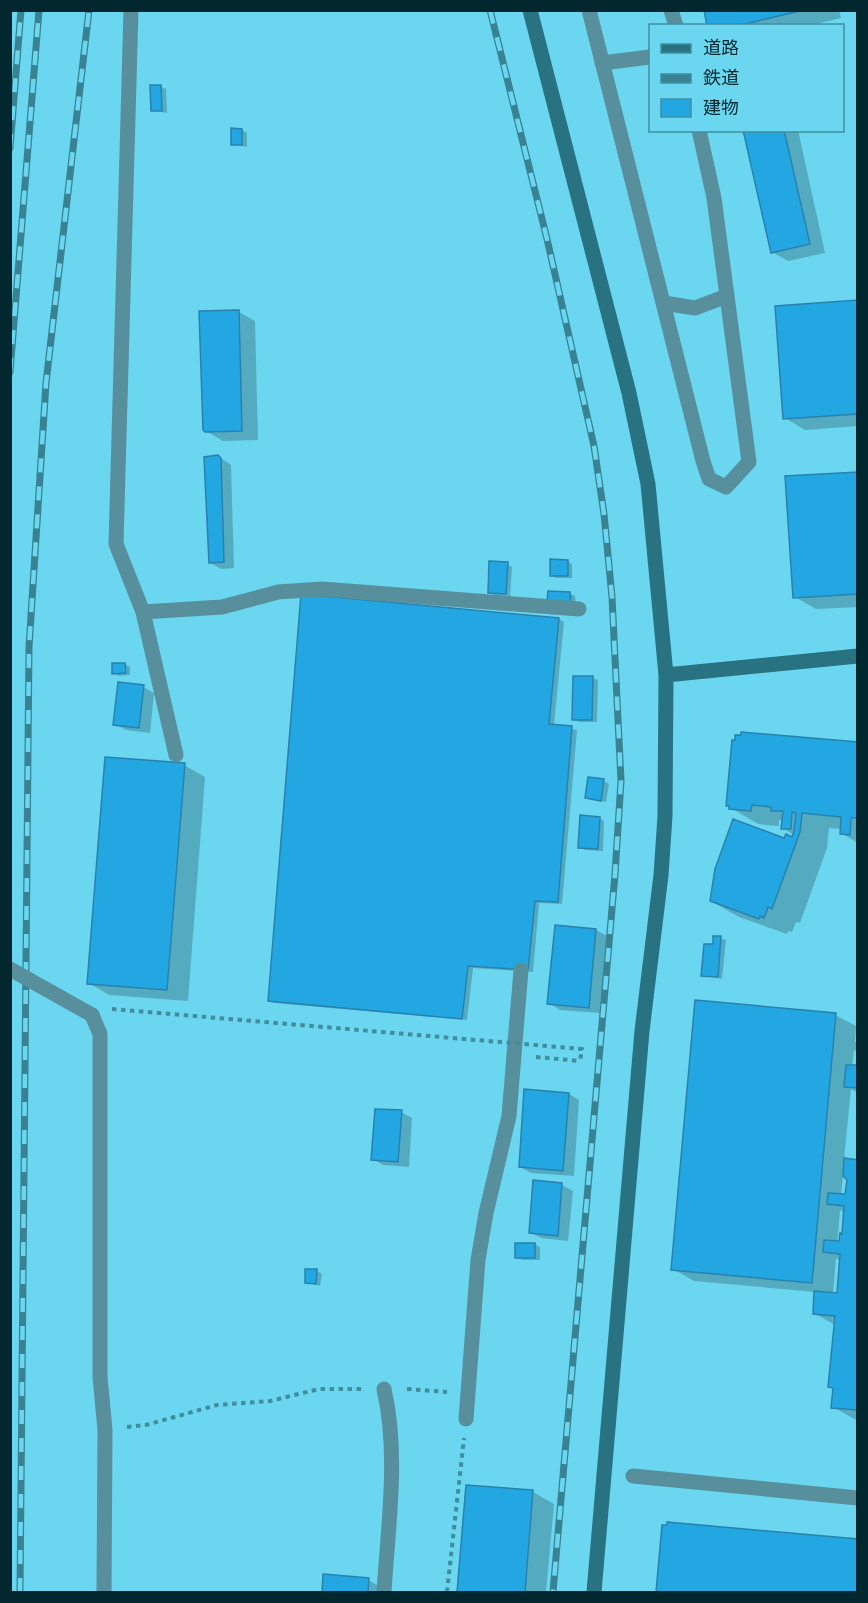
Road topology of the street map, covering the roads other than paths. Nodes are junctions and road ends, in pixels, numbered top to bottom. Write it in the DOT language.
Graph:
graph roads {
  1 [pos="131,10"];
  2 [pos="530,10"];
  3 [pos="589,10"];
  4 [pos="649,57"];
  5 [pos="602,63"];
  6 [pos="699,132"];
  7 [pos="727,296"];
  8 [pos="664,303"];
  9 [pos="579,609"];
  10 [pos="144,612"];
  11 [pos="858,656"];
  12 [pos="666,675"];
  13 [pos="176,755"];
  14 [pos="10,969"];
  15 [pos="521,970"];
  16 [pos="384,1389"];
  17 [pos="466,1419"];
  18 [pos="633,1476"];
  19 [pos="858,1498"];
  20 [pos="104,1593"];
  21 [pos="384,1593"];
  22 [pos="594,1593"];
  1 -- 10 [label="street"];
  2 -- 12 [label="street"];
  3 -- 5 [label="street"];
  4 -- 5 [label="street"];
  5 -- 8 [label="street"];
  6 -- 7 [label="street"];
  7 -- 8 [label="street"];
  7 -- 8 [label="street"];
  9 -- 10 [label="street"];
  10 -- 13 [label="street"];
  11 -- 12 [label="street"];
  12 -- 22 [label="street"];
  14 -- 20 [label="street, bridge"];
  15 -- 17 [label="street"];
  16 -- 21 [label="street"];
  18 -- 19 [label="street"];
}
